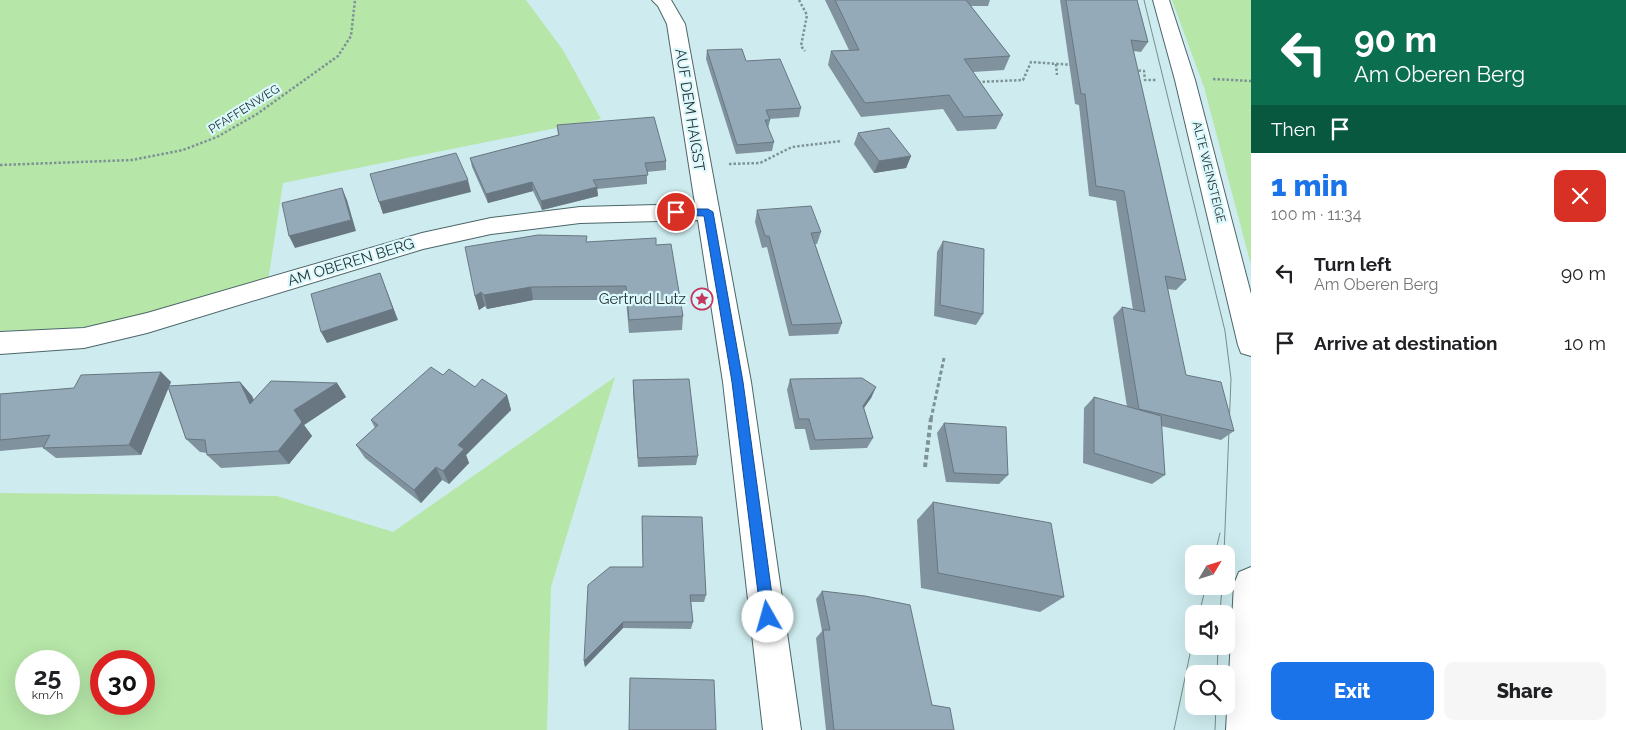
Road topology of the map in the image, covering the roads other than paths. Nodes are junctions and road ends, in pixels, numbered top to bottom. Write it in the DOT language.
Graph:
graph roads {
  1 [pos="660,0"];
  2 [pos="1161,0"];
  3 [pos="708,212"];
  4 [pos="0,344"];
  5 [pos="1251,345"];
  6 [pos="1251,584"];
  7 [pos="782,730"];
  8 [pos="1244,730"];
  1 -- 3 [label="street, AUF DEM HAIGST"];
  2 -- 5 [label="street, ALTE WEINSTEIGE"];
  3 -- 4 [label="street, AM OBEREN BERG"];
  3 -- 7 [label="street, AUF DEM HAIGST"];
  6 -- 8 [label="street"];
}
